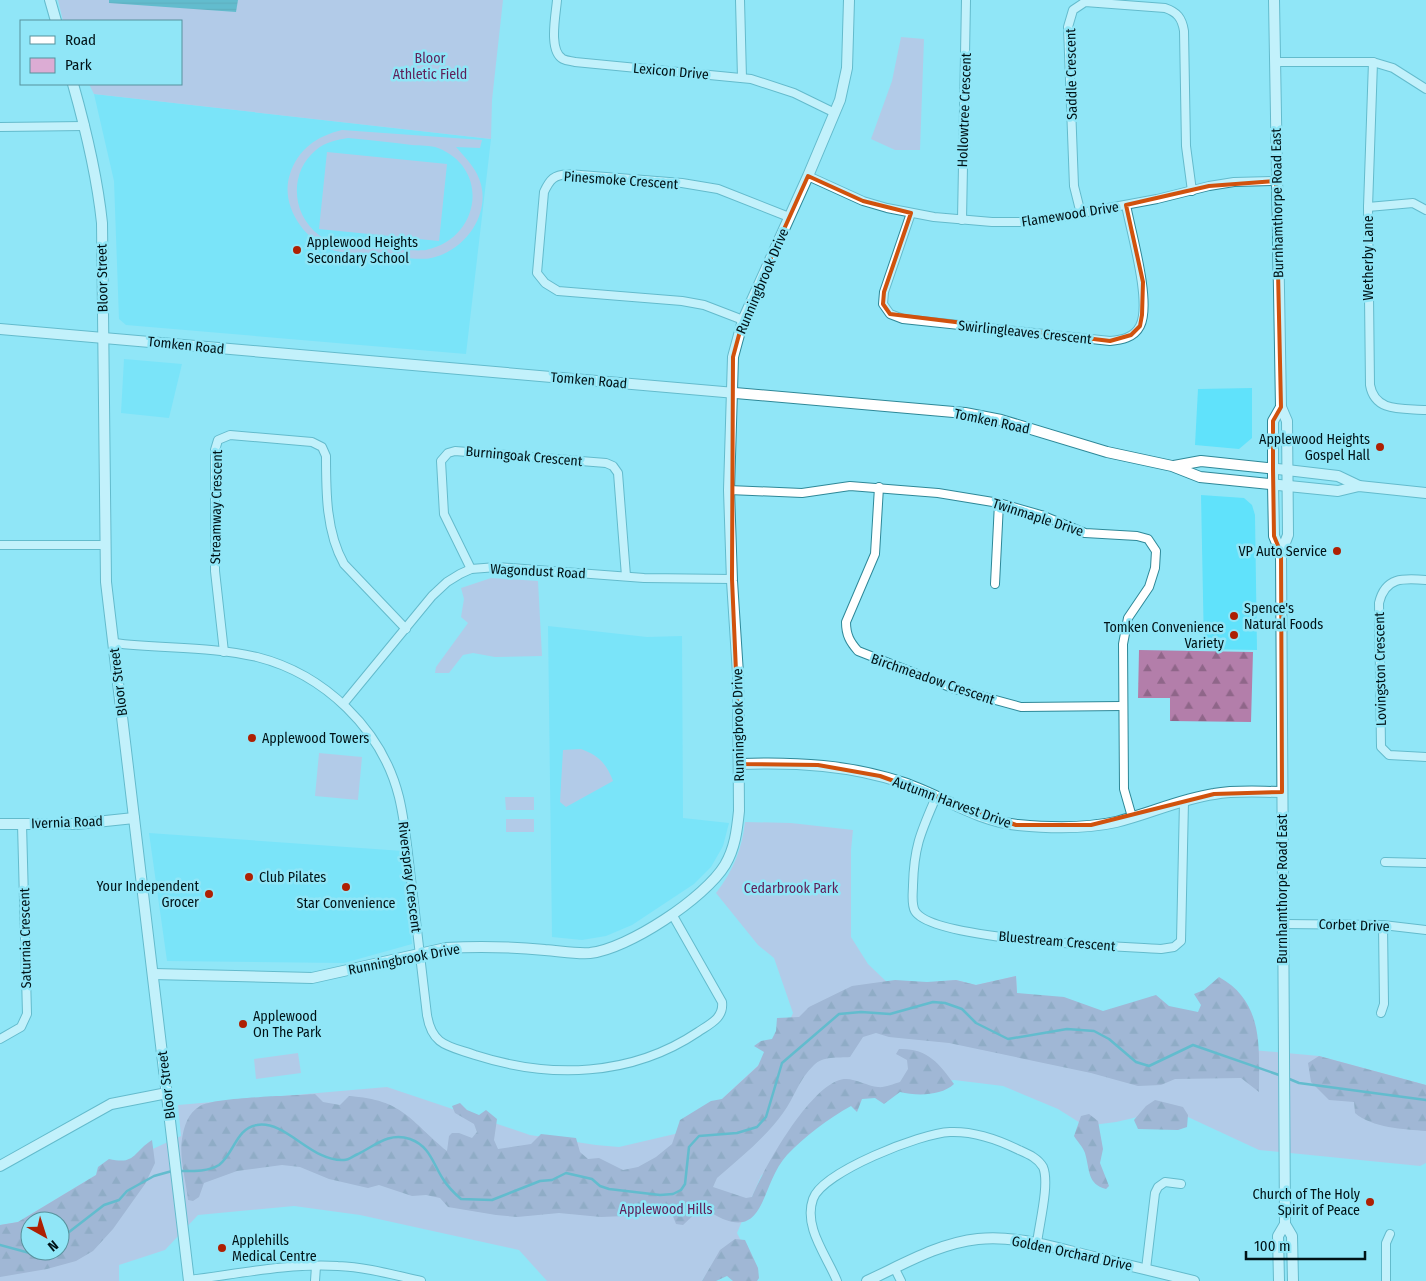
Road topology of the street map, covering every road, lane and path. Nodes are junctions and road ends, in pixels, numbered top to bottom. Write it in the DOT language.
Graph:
graph roads {
  1 [pos="50,0"];
  2 [pos="557,0"];
  3 [pos="740,0"];
  4 [pos="849,0"];
  5 [pos="966,0"];
  6 [pos="1274,0"];
  7 [pos="56,20"];
  8 [pos="1275,62"];
  9 [pos="1374,62"];
  10 [pos="742,78"];
  11 [pos="73,85"];
  12 [pos="1426,89"];
  13 [pos="835,113"];
  14 [pos="85,126"];
  15 [pos="0,127"];
  16 [pos="808,176"];
  17 [pos="1276,181"];
  18 [pos="1192,191"];
  19 [pos="1126,205"];
  20 [pos="1368,207"];
  21 [pos="1426,210"];
  22 [pos="911,213"];
  23 [pos="1081,214"];
  24 [pos="789,217"];
  25 [pos="962,220"];
  26 [pos="743,320"];
  27 [pos="0,329"];
  28 [pos="103,337"];
  29 [pos="732,392"];
  30 [pos="1281,407"];
  31 [pos="1426,410"];
  32 [pos="1172,466"];
  33 [pos="1273,469"];
  34 [pos="1287,470"];
  35 [pos="1273,485"];
  36 [pos="1287,486"];
  37 [pos="1359,486"];
  38 [pos="879,487"];
  39 [pos="729,490"];
  40 [pos="1426,493"];
  41 [pos="999,502"];
  42 [pos="0,545"];
  43 [pos="105,545"];
  44 [pos="1281,553"];
  45 [pos="472,570"];
  46 [pos="626,576"];
  47 [pos="732,579"];
  48 [pos="1426,580"];
  49 [pos="995,584"];
  50 [pos="406,629"];
  51 [pos="114,643"];
  52 [pos="224,652"];
  53 [pos="344,704"];
  54 [pos="1122,706"];
  55 [pos="1426,757"];
  56 [pos="740,764"];
  57 [pos="1282,792"];
  58 [pos="936,797"];
  59 [pos="1184,801"];
  60 [pos="1132,817"];
  61 [pos="134,818"];
  62 [pos="0,824"];
  63 [pos="22,824"];
  64 [pos="1385,862"];
  65 [pos="1426,863"];
  66 [pos="672,914"];
  67 [pos="1282,924"];
  68 [pos="1384,925"];
  69 [pos="1426,930"];
  70 [pos="420,954"];
  71 [pos="153,974"];
  72 [pos="1381,1013"];
  73 [pos="0,1039"];
  74 [pos="167,1093"];
  75 [pos="0,1166"];
  76 [pos="1181,1184"];
  77 [pos="1286,1224"];
  78 [pos="1390,1234"];
  79 [pos="1037,1243"];
  80 [pos="316,1266"];
  81 [pos="895,1268"];
  82 [pos="1146,1269"];
  83 [pos="189,1280"];
  84 [pos="316,1281"];
  85 [pos="422,1281"];
  86 [pos="837,1281"];
  87 [pos="867,1281"];
  88 [pos="901,1281"];
  89 [pos="1194,1281"];
  90 [pos="1279,1281"];
  91 [pos="1293,1281"];
  92 [pos="1386,1281"];
  1 -- 7 [label="street"];
  2 -- 10 [label="street, Lexicon Drive"];
  3 -- 10 [label="street"];
  4 -- 13 [label="street, Runningbrook Drive"];
  5 -- 25 [label="street, Hollowtree Crescent"];
  6 -- 8 [label="street, Burnhamthorpe Road East"];
  8 -- 9 [label="street"];
  8 -- 17 [label="street, Burnhamthorpe Road East"];
  9 -- 12 [label="street"];
  9 -- 20 [label="street, Wetherby Lane"];
  10 -- 13 [label="street, Lexicon Drive"];
  11 -- 14 [label="street, Bloor Street"];
  13 -- 16 [label="street, Runningbrook Drive"];
  14 -- 15 [label="street"];
  14 -- 28 [label="street, Bloor Street"];
  16 -- 22 [label="street, Flamewood Drive"];
  16 -- 24 [label="street, Runningbrook Drive"];
  17 -- 18 [label="street, Flamewood Drive"];
  17 -- 30 [label="street, Burnhamthorpe Road East"];
  18 -- 19 [label="street, Flamewood Drive"];
  18 -- 23 [label="street, Saddle Crescent"];
  19 -- 22 [label="street, Swirlingleaves Crescent"];
  19 -- 23 [label="street, Flamewood Drive"];
  20 -- 21 [label="street"];
  20 -- 31 [label="street, Wetherby Lane"];
  22 -- 25 [label="street, Flamewood Drive"];
  23 -- 25 [label="street, Flamewood Drive"];
  24 -- 26 [label="street, Runningbrook Drive"];
  24 -- 26 [label="street, Pinesmoke Crescent"];
  26 -- 29 [label="street, Runningbrook Drive"];
  27 -- 28 [label="street, Tomken Road"];
  28 -- 29 [label="street, Tomken Road"];
  28 -- 43 [label="street, Bloor Street"];
  29 -- 32 [label="street, Tomken Road"];
  29 -- 39 [label="street, Runningbrook Drive"];
  30 -- 33 [label="street, Burnhamthorpe Road East"];
  30 -- 34 [label="street, Burnhamthorpe Road East"];
  32 -- 33 [label="street, Tomken Road"];
  32 -- 35 [label="street, Tomken Road"];
  33 -- 34 [label="street, Tomken Road"];
  33 -- 35 [label="street, Burnhamthorpe Road East"];
  34 -- 36 [label="street, Burnhamthorpe Road East"];
  34 -- 37 [label="street, Tomken Road"];
  35 -- 36 [label="street, Tomken Road"];
  35 -- 44 [label="street, Burnhamthorpe Road East"];
  36 -- 37 [label="street, Tomken Road"];
  36 -- 44 [label="street, Burnhamthorpe Road East"];
  37 -- 40 [label="street, Tomken Road"];
  38 -- 39 [label="street, Twinmaple Drive"];
  38 -- 41 [label="street, Twinmaple Drive"];
  38 -- 54 [label="street, Birchmeadow Crescent"];
  39 -- 47 [label="street, Runningbrook Drive"];
  41 -- 49 [label="street"];
  41 -- 54 [label="street, Twinmaple Drive"];
  42 -- 43 [label="street"];
  43 -- 51 [label="street, Bloor Street"];
  44 -- 57 [label="street, Burnhamthorpe Road East"];
  45 -- 46 [label="street, Wagondust Road"];
  45 -- 46 [label="street, Burningoak Crescent"];
  45 -- 50 [label="street, Wagondust Road"];
  46 -- 47 [label="street, Wagondust Road"];
  47 -- 56 [label="street, Runningbrook Drive"];
  48 -- 55 [label="street, Lovingston Crescent"];
  50 -- 52 [label="street, Streamway Crescent"];
  50 -- 53 [label="street, Wagondust Road"];
  51 -- 52 [label="street, Riverspray Crescent"];
  51 -- 61 [label="street, Bloor Street"];
  52 -- 53 [label="street, Riverspray Crescent"];
  53 -- 70 [label="street, Riverspray Crescent"];
  54 -- 60 [label="street, Twinmaple Drive"];
  56 -- 58 [label="street, Autumn Harvest Drive"];
  56 -- 66 [label="street, Runningbrook Drive"];
  57 -- 59 [label="street, Autumn Harvest Drive"];
  57 -- 67 [label="street, Burnhamthorpe Road East"];
  58 -- 59 [label="street, Bluestream Crescent"];
  58 -- 60 [label="street, Autumn Harvest Drive"];
  59 -- 60 [label="street, Autumn Harvest Drive"];
  61 -- 63 [label="street, Ivernia Road"];
  61 -- 71 [label="street, Bloor Street"];
  62 -- 63 [label="street, Ivernia Road"];
  63 -- 73 [label="street, Saturnia Crescent"];
  64 -- 65 [label="street"];
  66 -- 70 [label="street, Runningbrook Drive"];
  66 -- 70 [label="street, Riverspray Crescent"];
  67 -- 68 [label="street, Corbet Drive"];
  67 -- 77 [label="street, Burnhamthorpe Road East"];
  68 -- 69 [label="street, Corbet Drive"];
  68 -- 72 [label="street"];
  70 -- 71 [label="street, Runningbrook Drive"];
  71 -- 74 [label="street, Bloor Street"];
  74 -- 75 [label="street"];
  74 -- 83 [label="street, Bloor Street"];
  76 -- 82 [label="street"];
  77 -- 90 [label="street, Burnhamthorpe Road East"];
  77 -- 91 [label="street, Burnhamthorpe Road East"];
  78 -- 92 [label="street"];
  79 -- 81 [label="street, Golden Orchard Drive"];
  79 -- 82 [label="street, Golden Orchard Drive"];
  79 -- 86 [label="street"];
  80 -- 83 [label="street"];
  80 -- 84 [label="street"];
  80 -- 85 [label="street"];
  81 -- 87 [label="street, Golden Orchard Drive"];
  81 -- 88 [label="street"];
  82 -- 89 [label="street, Golden Orchard Drive"];
}
